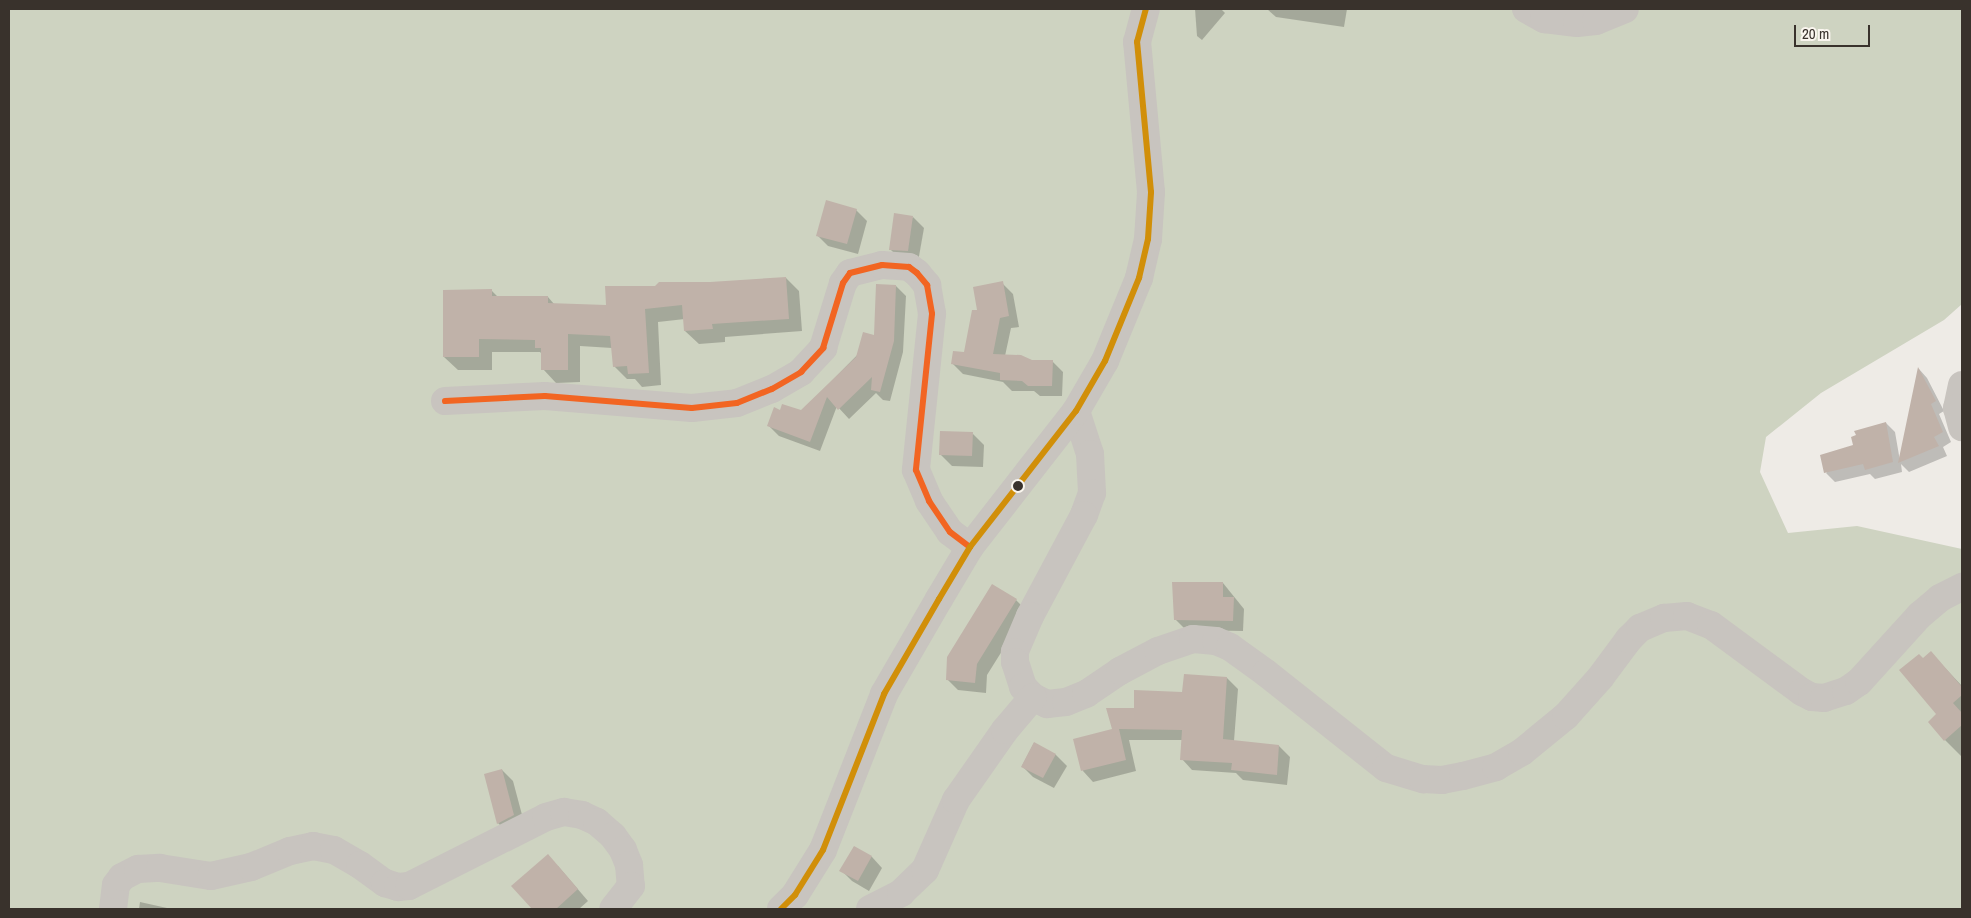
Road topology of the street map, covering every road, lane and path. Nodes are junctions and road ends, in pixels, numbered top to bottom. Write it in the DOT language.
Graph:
graph roads {
  1 [pos="1146,9"];
  2 [pos="1526,9"];
  3 [pos="1625,9"];
  4 [pos="1962,385"];
  5 [pos="445,401"];
  6 [pos="1076,411"];
  7 [pos="1962,427"];
  8 [pos="970,547"];
  9 [pos="1962,587"];
  10 [pos="1033,697"];
  11 [pos="113,909"];
  12 [pos="612,909"];
  13 [pos="781,909"];
  14 [pos="870,909"];
  1 -- 6 [label="street"];
  2 -- 3 [label="street"];
  4 -- 7 [label="street"];
  5 -- 8 [label="street"];
  6 -- 8 [label="street"];
  6 -- 10 [label="street"];
  8 -- 13 [label="street"];
  9 -- 10 [label="street"];
  10 -- 14 [label="street"];
  11 -- 12 [label="street"];
}
